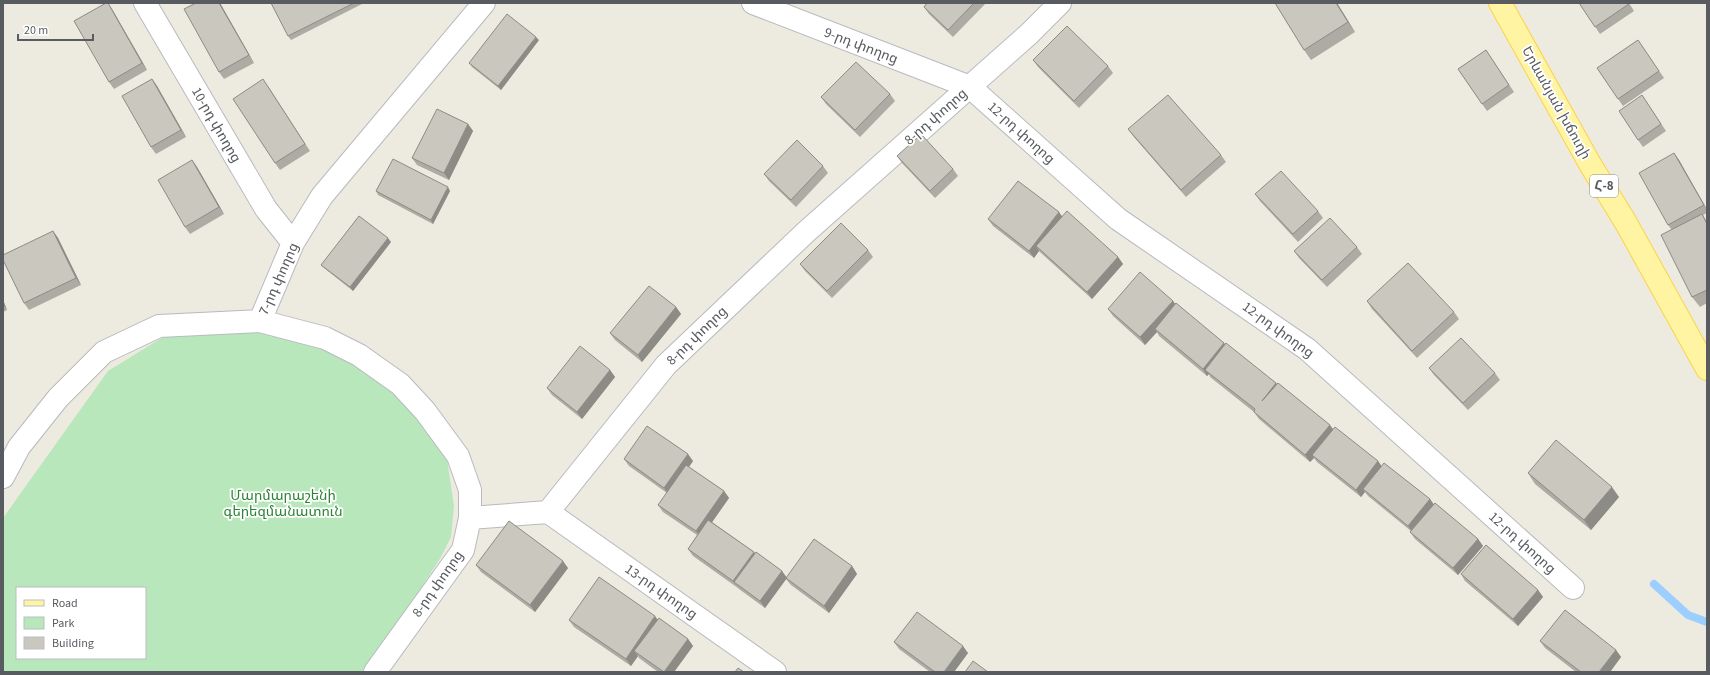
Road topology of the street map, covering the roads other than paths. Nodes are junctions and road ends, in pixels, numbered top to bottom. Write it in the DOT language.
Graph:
graph roads {
  1 [pos="145,3"];
  2 [pos="484,3"];
  3 [pos="753,3"];
  4 [pos="1060,3"];
  5 [pos="1500,3"];
  6 [pos="970,87"];
  7 [pos="293,243"];
  8 [pos="260,321"];
  9 [pos="1707,369"];
  10 [pos="3,477"];
  11 [pos="548,512"];
  12 [pos="470,518"];
  13 [pos="1573,588"];
  14 [pos="375,672"];
  15 [pos="775,672"];
  1 -- 7 [label="street, 10-րդ փողոց"];
  2 -- 7 [label="street, 7-րդ փողոց"];
  3 -- 6 [label="street, 9-րդ փողոց"];
  4 -- 6 [label="street, 8-րդ փողոց"];
  5 -- 9 [label="main road, Երևանյան խճուղի / Հ-8"];
  6 -- 11 [label="street, 8-րդ փողոց"];
  6 -- 13 [label="street, 12-րդ փողոց"];
  7 -- 8 [label="street, 7-րդ փողոց"];
  8 -- 10 [label="street, 7-րդ փողոց"];
  8 -- 12 [label="street, 8-րդ փողոց"];
  11 -- 12 [label="street"];
  11 -- 15 [label="street, 13-րդ փողոց"];
  12 -- 14 [label="street, 8-րդ փողոց"];
}
